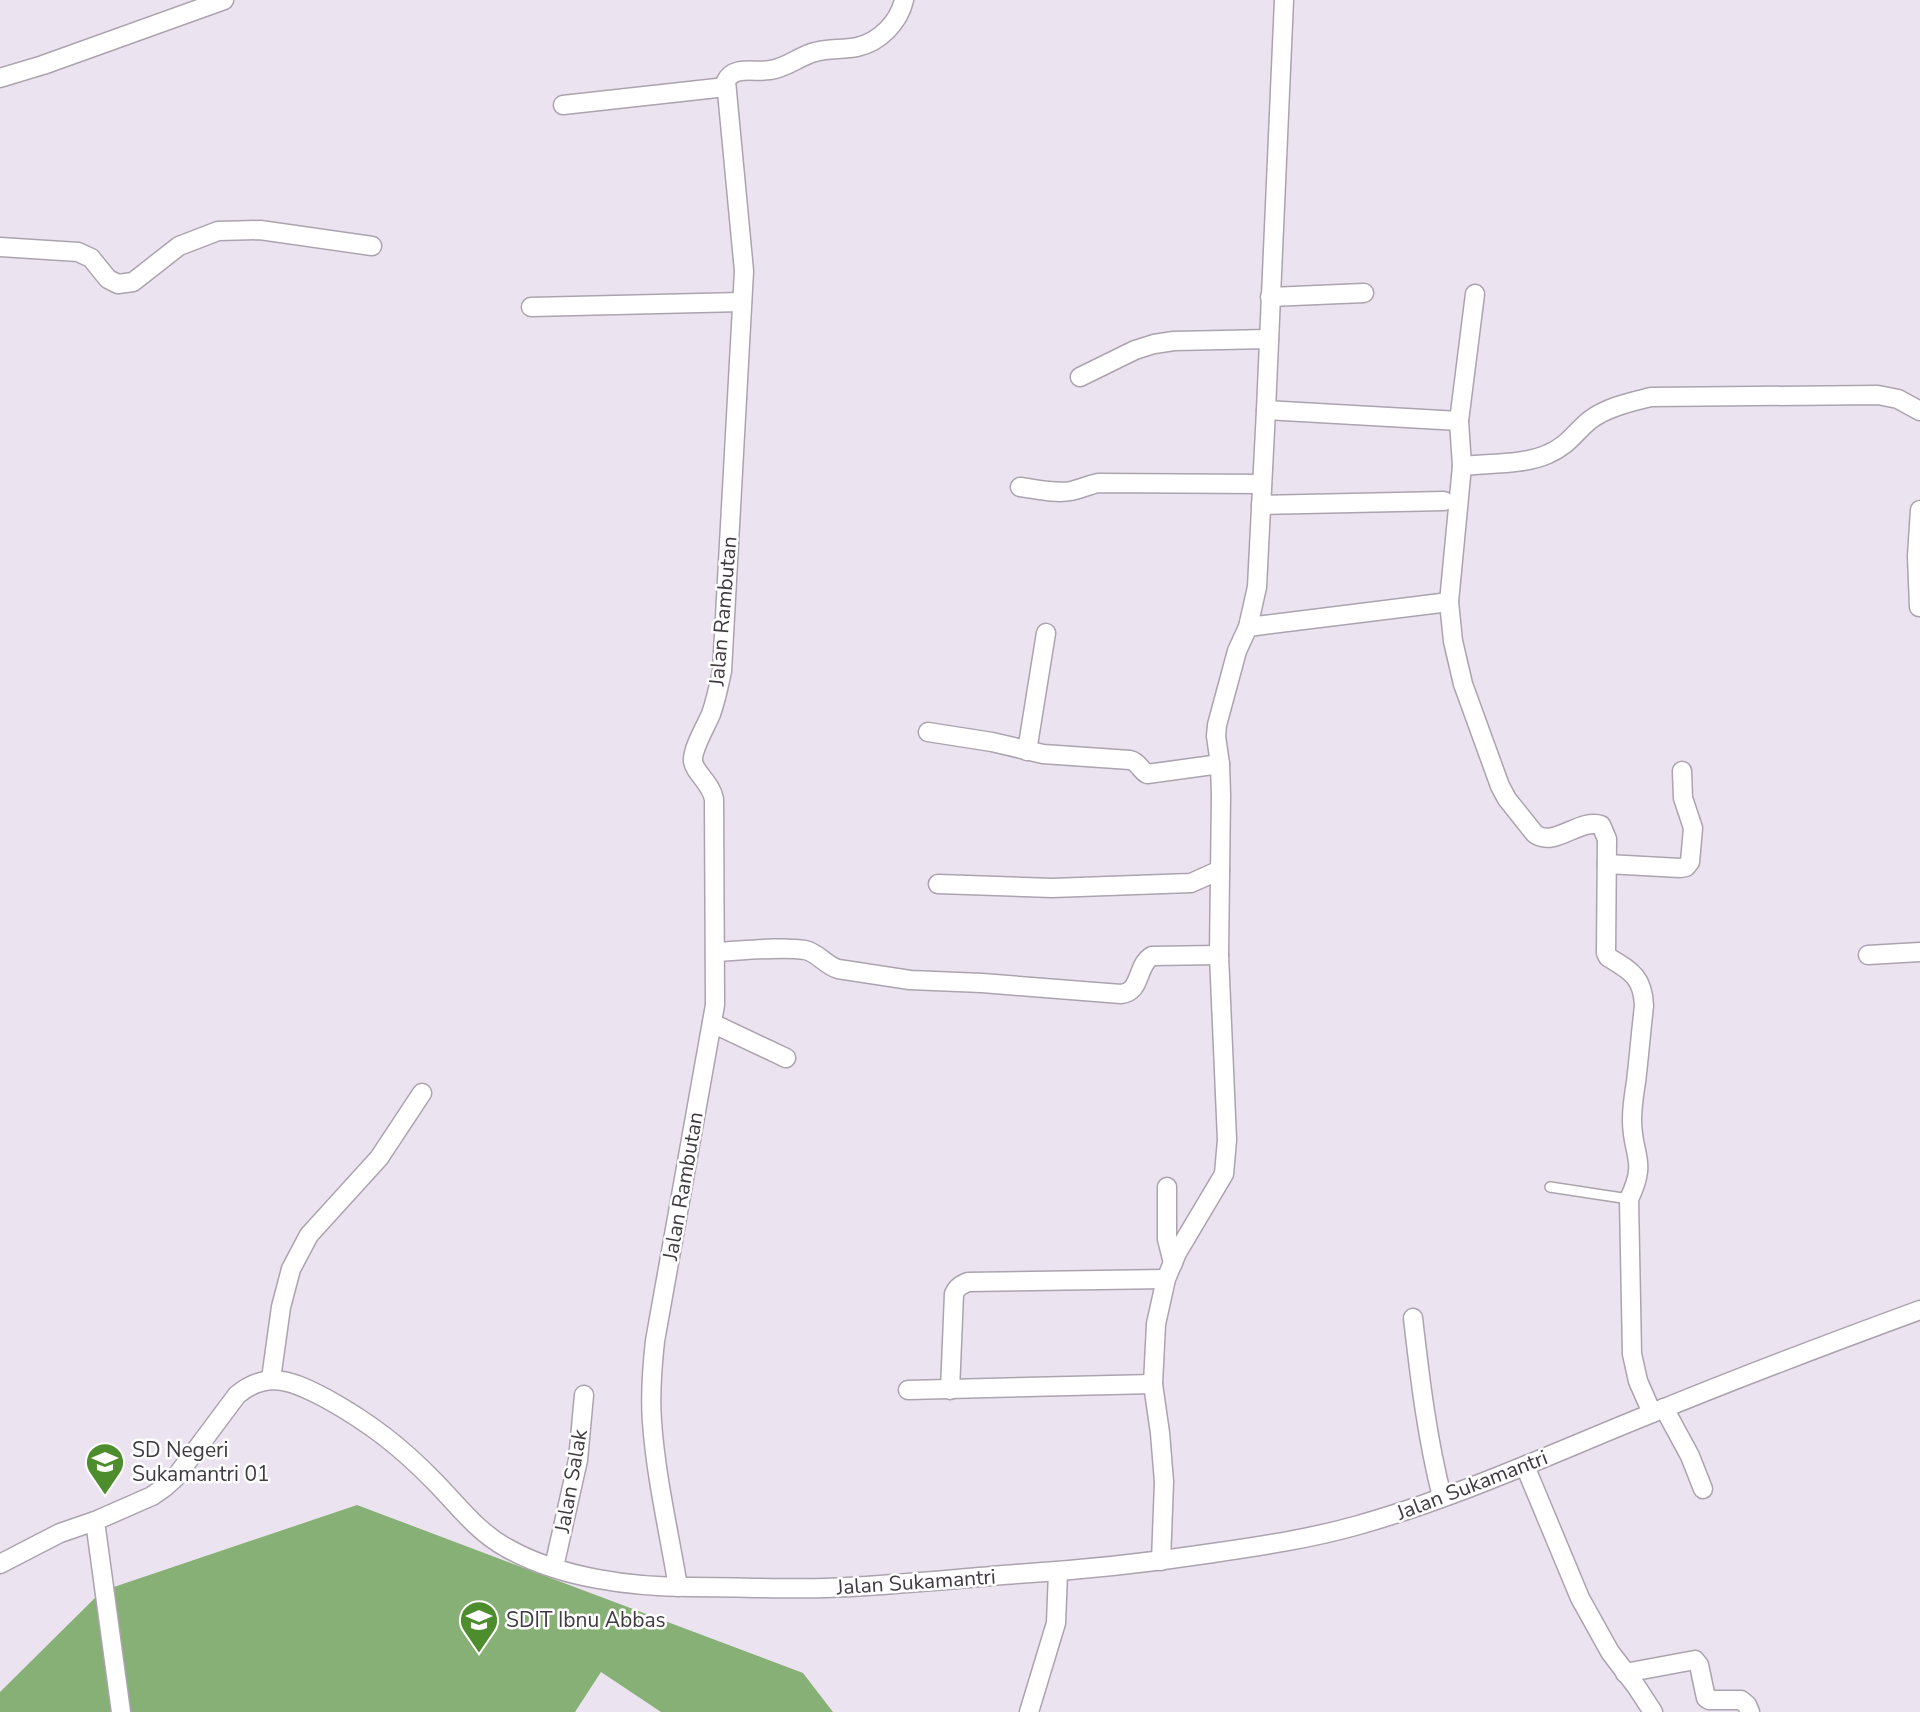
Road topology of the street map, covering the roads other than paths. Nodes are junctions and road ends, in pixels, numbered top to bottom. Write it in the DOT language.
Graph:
graph roads {
  1 [pos="224,0"];
  2 [pos="904,0"];
  3 [pos="1284,0"];
  4 [pos="0,78"];
  5 [pos="726,87"];
  6 [pos="563,105"];
  7 [pos="372,246"];
  8 [pos="0,247"];
  9 [pos="1364,293"];
  10 [pos="1475,294"];
  11 [pos="1270,297"];
  12 [pos="742,302"];
  13 [pos="531,307"];
  14 [pos="1269,340"];
  15 [pos="1080,377"];
  16 [pos="1266,410"];
  17 [pos="1920,411"];
  18 [pos="1460,421"];
  19 [pos="1462,466"];
  20 [pos="1262,485"];
  21 [pos="1020,487"];
  22 [pos="1444,501"];
  23 [pos="1261,505"];
  24 [pos="1920,510"];
  25 [pos="1450,603"];
  26 [pos="1919,607"];
  27 [pos="1248,627"];
  28 [pos="1046,633"];
  29 [pos="928,732"];
  30 [pos="1027,751"];
  31 [pos="1220,764"];
  32 [pos="1682,771"];
  33 [pos="1606,864"];
  34 [pos="1220,870"];
  35 [pos="938,884"];
  36 [pos="1920,952"];
  37 [pos="716,953"];
  38 [pos="1219,955"];
  39 [pos="1868,955"];
  40 [pos="712,1023"];
  41 [pos="786,1059"];
  42 [pos="422,1093"];
  43 [pos="1167,1187"];
  44 [pos="1550,1187"];
  45 [pos="1629,1199"];
  46 [pos="1170,1271"];
  47 [pos="1920,1310"];
  48 [pos="1413,1318"];
  49 [pos="271,1379"];
  50 [pos="1153,1384"];
  51 [pos="908,1390"];
  52 [pos="950,1390"];
  53 [pos="584,1395"];
  54 [pos="1658,1411"];
  55 [pos="1525,1466"];
  56 [pos="1703,1489"];
  57 [pos="1442,1497"];
  58 [pos="95,1521"];
  59 [pos="1161,1561"];
  60 [pos="0,1564"];
  61 [pos="554,1567"];
  62 [pos="1058,1572"];
  63 [pos="678,1587"];
  64 [pos="1625,1672"];
  65 [pos="121,1712"];
  66 [pos="1029,1712"];
  67 [pos="1653,1712"];
  68 [pos="1749,1712"];
  1 -- 4 [label="street"];
  2 -- 5 [label="street"];
  3 -- 11 [label="street"];
  5 -- 6 [label="street"];
  5 -- 12 [label="street, Jalan Rambutan"];
  7 -- 8 [label="street"];
  9 -- 11 [label="street"];
  10 -- 18 [label="street"];
  11 -- 14 [label="street"];
  12 -- 13 [label="street"];
  12 -- 37 [label="street, Jalan Rambutan"];
  14 -- 15 [label="street"];
  14 -- 16 [label="street"];
  16 -- 18 [label="street"];
  16 -- 20 [label="street"];
  17 -- 19 [label="street"];
  18 -- 19 [label="street"];
  19 -- 25 [label="street"];
  20 -- 21 [label="street"];
  20 -- 23 [label="street"];
  22 -- 23 [label="street"];
  23 -- 27 [label="street"];
  24 -- 26 [label="street"];
  25 -- 27 [label="street"];
  25 -- 33 [label="street"];
  27 -- 31 [label="street"];
  28 -- 30 [label="street"];
  29 -- 30 [label="street"];
  30 -- 31 [label="street"];
  31 -- 34 [label="street"];
  32 -- 33 [label="street"];
  33 -- 45 [label="street"];
  34 -- 35 [label="street"];
  34 -- 38 [label="street"];
  36 -- 39 [label="street"];
  37 -- 38 [label="street"];
  37 -- 40 [label="street, Jalan Rambutan"];
  38 -- 46 [label="street"];
  40 -- 41 [label="street"];
  40 -- 63 [label="street, Jalan Rambutan"];
  42 -- 49 [label="street"];
  43 -- 46 [label="street"];
  44 -- 45 [label="lane"];
  45 -- 54 [label="street"];
  46 -- 50 [label="street"];
  46 -- 52 [label="street"];
  47 -- 54 [label="street, Jalan Sukamantri"];
  48 -- 57 [label="street"];
  49 -- 58 [label="street"];
  49 -- 61 [label="street, Jalan Sukamantri"];
  50 -- 52 [label="street"];
  50 -- 59 [label="street"];
  51 -- 52 [label="street"];
  53 -- 61 [label="street, Jalan Salak"];
  54 -- 55 [label="street, Jalan Sukamantri"];
  54 -- 56 [label="street"];
  55 -- 57 [label="street, Jalan Sukamantri"];
  55 -- 64 [label="street"];
  57 -- 59 [label="street, Jalan Sukamantri"];
  58 -- 60 [label="street"];
  58 -- 65 [label="street"];
  59 -- 62 [label="street, Jalan Sukamantri"];
  61 -- 63 [label="street, Jalan Sukamantri"];
  62 -- 63 [label="street, Jalan Sukamantri"];
  62 -- 66 [label="street"];
  64 -- 67 [label="street"];
  64 -- 68 [label="street"];
}
